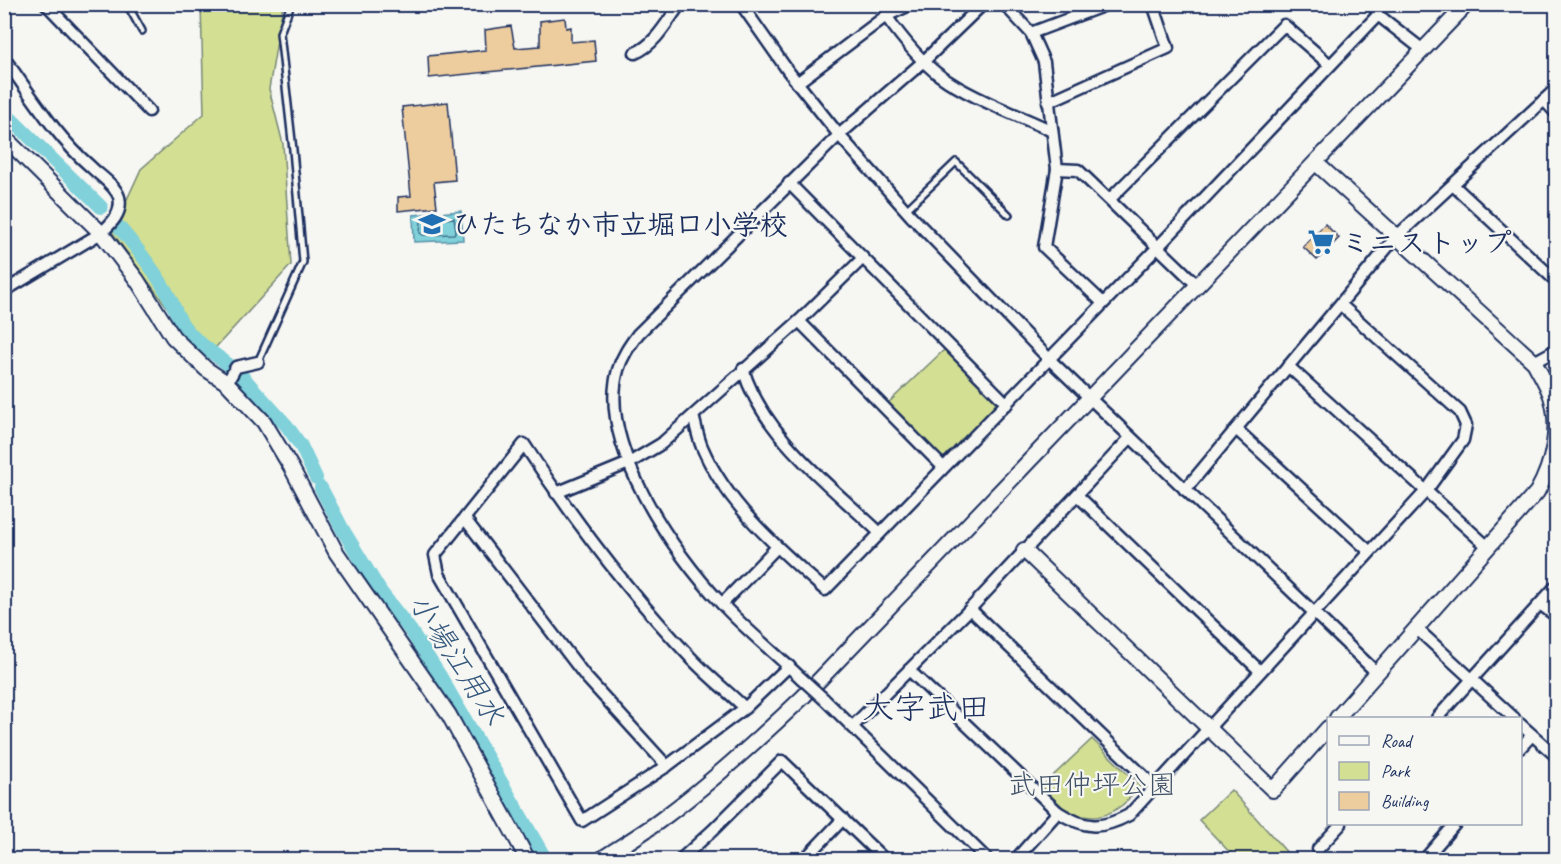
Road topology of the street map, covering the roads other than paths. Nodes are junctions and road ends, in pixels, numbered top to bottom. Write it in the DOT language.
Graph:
graph roads {
  1 [pos="46,4"];
  2 [pos="127,4"];
  3 [pos="291,4"];
  4 [pos="680,4"];
  5 [pos="741,4"];
  6 [pos="912,4"];
  7 [pos="983,4"];
  8 [pos="1004,4"];
  9 [pos="1108,4"];
  10 [pos="1153,4"];
  11 [pos="1368,4"];
  12 [pos="1467,4"];
  13 [pos="888,11"];
  14 [pos="1378,15"];
  15 [pos="142,31"];
  16 [pos="1031,33"];
  17 [pos="1423,50"];
  18 [pos="634,53"];
  19 [pos="4,58"];
  20 [pos="924,61"];
  21 [pos="1330,65"];
  22 [pos="797,83"];
  23 [pos="1557,89"];
  24 [pos="1544,100"];
  25 [pos="1048,102"];
  26 [pos="149,111"];
  27 [pos="1557,113"];
  28 [pos="1052,131"];
  29 [pos="839,135"];
  30 [pos="4,137"];
  31 [pos="1316,164"];
  32 [pos="1057,169"];
  33 [pos="789,183"];
  34 [pos="1453,185"];
  35 [pos="1110,199"];
  36 [pos="906,210"];
  37 [pos="1009,215"];
  38 [pos="101,233"];
  39 [pos="1396,237"];
  40 [pos="1158,247"];
  41 [pos="863,258"];
  42 [pos="1557,281"];
  43 [pos="1197,285"];
  44 [pos="4,291"];
  45 [pos="1103,303"];
  46 [pos="1341,305"];
  47 [pos="799,321"];
  48 [pos="1557,350"];
  49 [pos="1049,359"];
  50 [pos="258,362"];
  51 [pos="1534,362"];
  52 [pos="1288,366"];
  53 [pos="743,369"];
  54 [pos="227,383"];
  55 [pos="1089,398"];
  56 [pos="1007,404"];
  57 [pos="693,416"];
  58 [pos="1236,429"];
  59 [pos="1131,438"];
  60 [pos="629,463"];
  61 [pos="943,467"];
  62 [pos="1185,490"];
  63 [pos="1426,491"];
  64 [pos="556,493"];
  65 [pos="1077,495"];
  66 [pos="465,519"];
  67 [pos="880,533"];
  68 [pos="777,547"];
  69 [pos="1488,548"];
  70 [pos="1024,550"];
  71 [pos="1369,551"];
  72 [pos="1557,586"];
  73 [pos="722,604"];
  74 [pos="1540,604"];
  75 [pos="969,609"];
  76 [pos="1314,614"];
  77 [pos="1557,616"];
  78 [pos="1416,628"];
  79 [pos="789,666"];
  80 [pos="909,670"];
  81 [pos="1260,671"];
  82 [pos="1377,673"];
  83 [pos="1473,680"];
  84 [pos="745,708"];
  85 [pos="1337,717"];
  86 [pos="1438,717"];
  87 [pos="1513,717"];
  88 [pos="1522,725"];
  89 [pos="853,726"];
  90 [pos="1210,728"];
  91 [pos="1327,730"];
  92 [pos="1532,735"];
  93 [pos="1522,747"];
  94 [pos="1557,756"];
  95 [pos="667,766"];
  96 [pos="1155,787"];
  97 [pos="1058,812"];
  98 [pos="843,819"];
  99 [pos="1340,825"];
  100 [pos="1454,825"];
  101 [pos="1318,849"];
  102 [pos="528,860"];
  103 [pos="600,860"];
  104 [pos="680,860"];
  105 [pos="804,860"];
  106 [pos="885,860"];
  107 [pos="988,860"];
  108 [pos="1015,860"];
  109 [pos="1424,860"];
  1 -- 26 [label="street"];
  2 -- 15 [label="lane"];
  3 -- 50 [label="lane"];
  4 -- 18 [label="street"];
  5 -- 22 [label="street"];
  6 -- 13 [label="street"];
  7 -- 20 [label="street"];
  8 -- 16 [label="street"];
  9 -- 16 [label="street"];
  10 -- 25 [label="street"];
  11 -- 14 [label="lane"];
  12 -- 17 [label="street"];
  13 -- 20 [label="street"];
  13 -- 22 [label="street"];
  14 -- 17 [label="street"];
  14 -- 21 [label="street"];
  16 -- 25 [label="street"];
  17 -- 31 [label="street"];
  19 -- 38 [label="street"];
  20 -- 28 [label="street"];
  20 -- 29 [label="street"];
  21 -- 35 [label="street"];
  21 -- 40 [label="street"];
  22 -- 29 [label="street"];
  23 -- 24 [label="street"];
  24 -- 27 [label="street"];
  24 -- 34 [label="street"];
  25 -- 28 [label="street"];
  28 -- 32 [label="street"];
  29 -- 33 [label="street"];
  29 -- 36 [label="street"];
  30 -- 38 [label="street"];
  31 -- 39 [label="street"];
  31 -- 43 [label="street"];
  32 -- 35 [label="street"];
  32 -- 45 [label="street"];
  33 -- 41 [label="street"];
  33 -- 60 [label="street"];
  34 -- 39 [label="street"];
  34 -- 42 [label="street"];
  35 -- 40 [label="street"];
  36 -- 37 [label="lane"];
  36 -- 49 [label="street"];
  38 -- 44 [label="street"];
  38 -- 54 [label="street"];
  39 -- 46 [label="street"];
  39 -- 51 [label="street"];
  40 -- 43 [label="street"];
  40 -- 45 [label="street"];
  41 -- 47 [label="street"];
  41 -- 56 [label="street"];
  43 -- 55 [label="street"];
  45 -- 49 [label="street"];
  46 -- 52 [label="street"];
  46 -- 63 [label="street"];
  47 -- 53 [label="street"];
  47 -- 61 [label="street"];
  48 -- 51 [label="street"];
  49 -- 55 [label="street"];
  49 -- 56 [label="street"];
  50 -- 54 [label="street"];
  51 -- 69 [label="street"];
  52 -- 58 [label="street"];
  52 -- 63 [label="street"];
  53 -- 57 [label="street"];
  53 -- 67 [label="street"];
  54 -- 102 [label="street"];
  55 -- 59 [label="street"];
  55 -- 103 [label="street"];
  56 -- 61 [label="street"];
  57 -- 60 [label="street"];
  57 -- 68 [label="street"];
  58 -- 62 [label="street"];
  58 -- 71 [label="street"];
  59 -- 62 [label="street"];
  59 -- 65 [label="street"];
  60 -- 64 [label="street"];
  60 -- 73 [label="street"];
  61 -- 67 [label="street"];
  62 -- 76 [label="street"];
  63 -- 69 [label="street"];
  63 -- 71 [label="street"];
  64 -- 66 [label="street"];
  64 -- 84 [label="street"];
  65 -- 70 [label="street"];
  65 -- 81 [label="street"];
  66 -- 95 [label="street"];
  66 -- 95 [label="street"];
  67 -- 68 [label="street"];
  68 -- 73 [label="street"];
  69 -- 78 [label="street"];
  70 -- 75 [label="street"];
  70 -- 90 [label="street"];
  71 -- 76 [label="street"];
  72 -- 74 [label="street"];
  73 -- 79 [label="street"];
  74 -- 77 [label="street"];
  74 -- 83 [label="street"];
  75 -- 80 [label="street"];
  75 -- 96 [label="street"];
  76 -- 81 [label="street"];
  76 -- 82 [label="street"];
  78 -- 82 [label="street"];
  78 -- 83 [label="street"];
  79 -- 84 [label="street"];
  79 -- 89 [label="street, bridge"];
  80 -- 89 [label="street"];
  80 -- 97 [label="street"];
  81 -- 90 [label="street"];
  82 -- 85 [label="street"];
  83 -- 86 [label="street"];
  83 -- 87 [label="street"];
  84 -- 95 [label="street"];
  88 -- 92 [label="street"];
  89 -- 107 [label="street"];
  90 -- 91 [label="street"];
  90 -- 96 [label="street"];
  92 -- 93 [label="street"];
  92 -- 94 [label="street"];
  96 -- 97 [label="street"];
  97 -- 108 [label="street"];
  98 -- 104 [label="street"];
  98 -- 105 [label="street"];
  98 -- 106 [label="street"];
  99 -- 101 [label="street"];
  100 -- 109 [label="street"];
}
